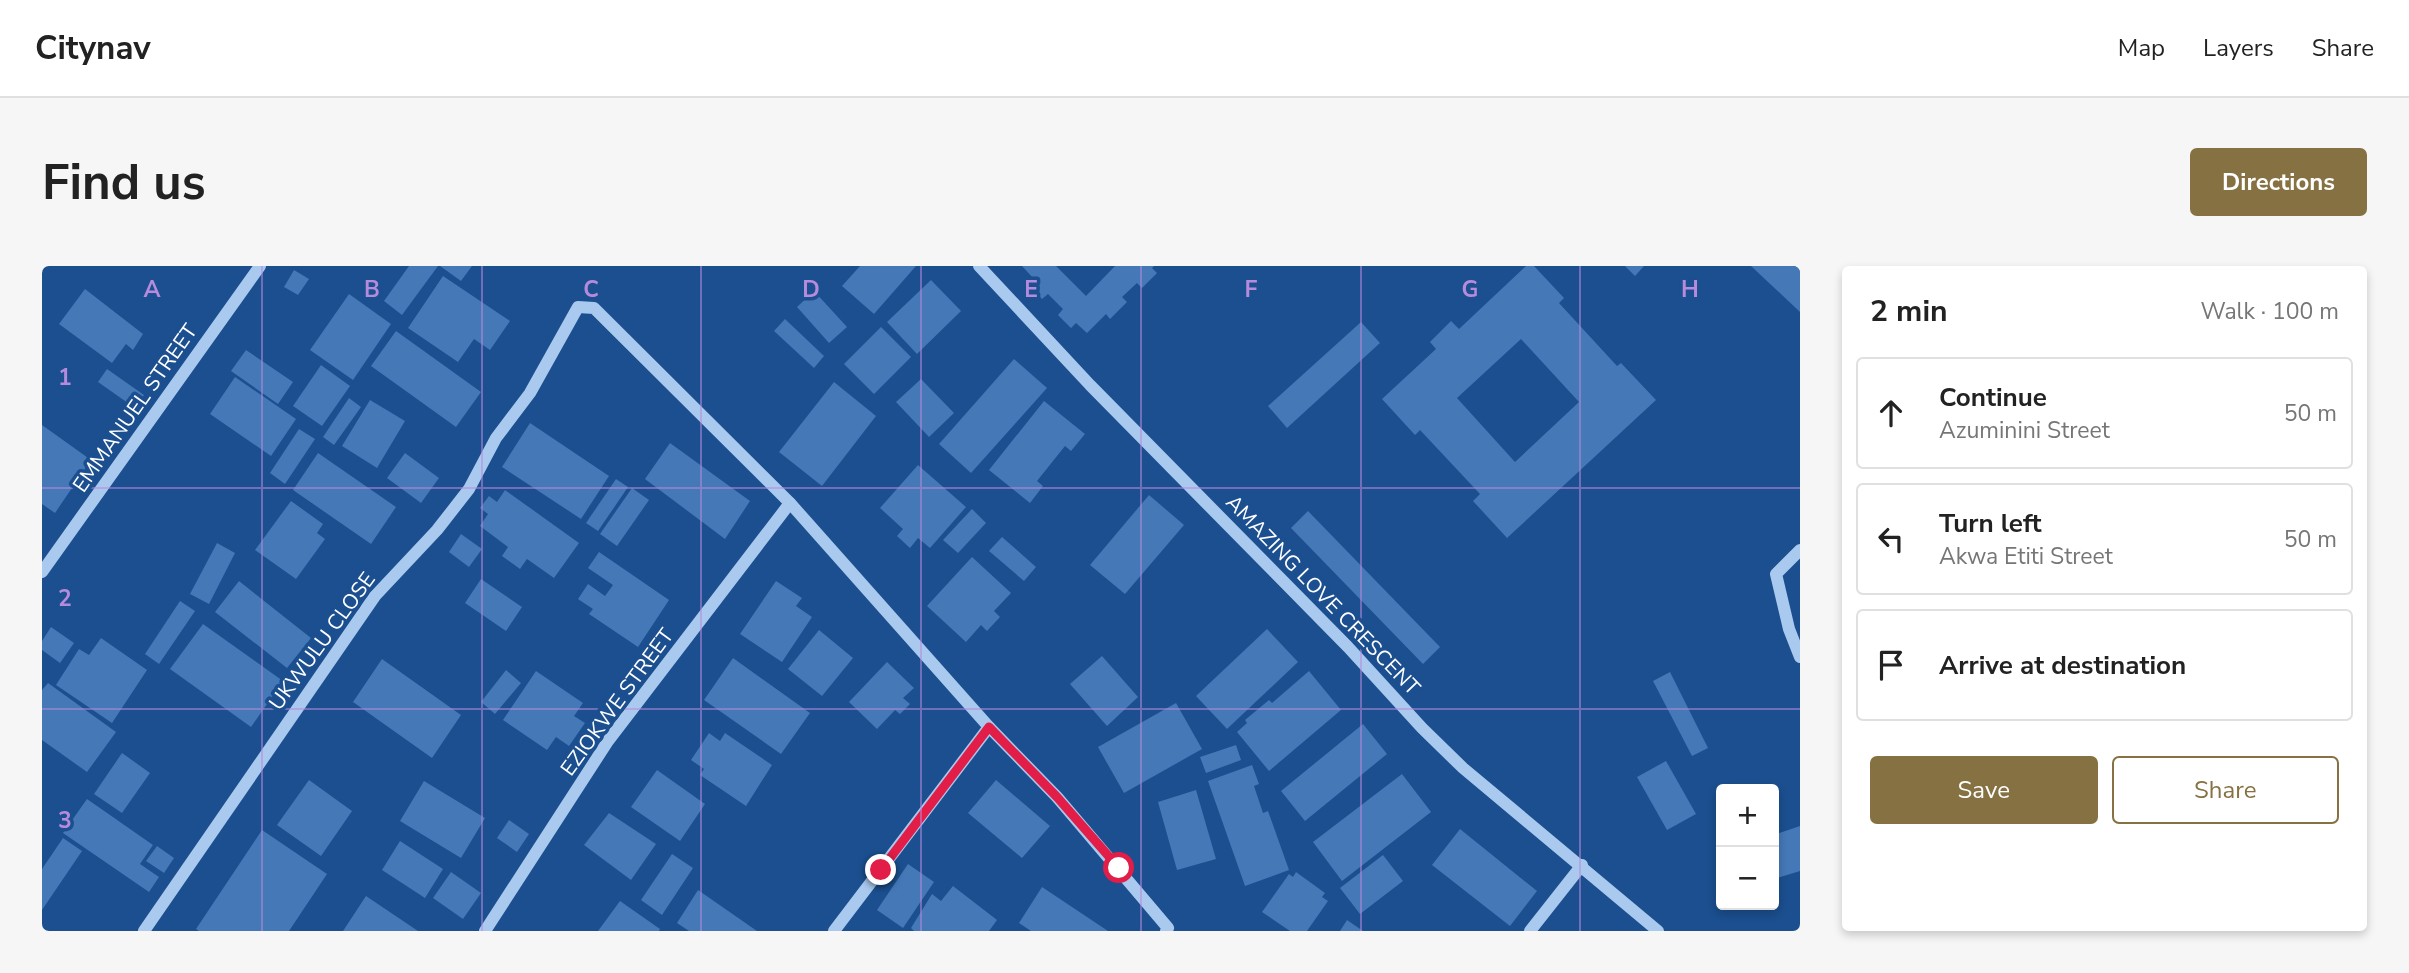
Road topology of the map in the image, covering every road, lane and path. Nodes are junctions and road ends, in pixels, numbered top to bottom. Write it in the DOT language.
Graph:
graph roads {
  1 [pos="260,266"];
  2 [pos="979,266"];
  3 [pos="790,503"];
  4 [pos="1800,550"];
  5 [pos="42,572"];
  6 [pos="1800,657"];
  7 [pos="989,727"];
  8 [pos="1582,865"];
  9 [pos="1169,930"];
  10 [pos="144,931"];
  11 [pos="485,931"];
  12 [pos="834,931"];
  13 [pos="1530,931"];
  14 [pos="1658,931"];
  1 -- 5 [label="street, EMMANUEL STREET"];
  2 -- 8 [label="street, AMAZING LOVE CRESCENT"];
  3 -- 7 [label="street"];
  3 -- 10 [label="street, UKWULU CLOSE"];
  3 -- 11 [label="street, EZIOKWE STREET"];
  4 -- 6 [label="street"];
  7 -- 9 [label="street"];
  7 -- 12 [label="street"];
  8 -- 13 [label="street"];
  8 -- 14 [label="street, AMAZING LOVE CRESCENT"];
}
